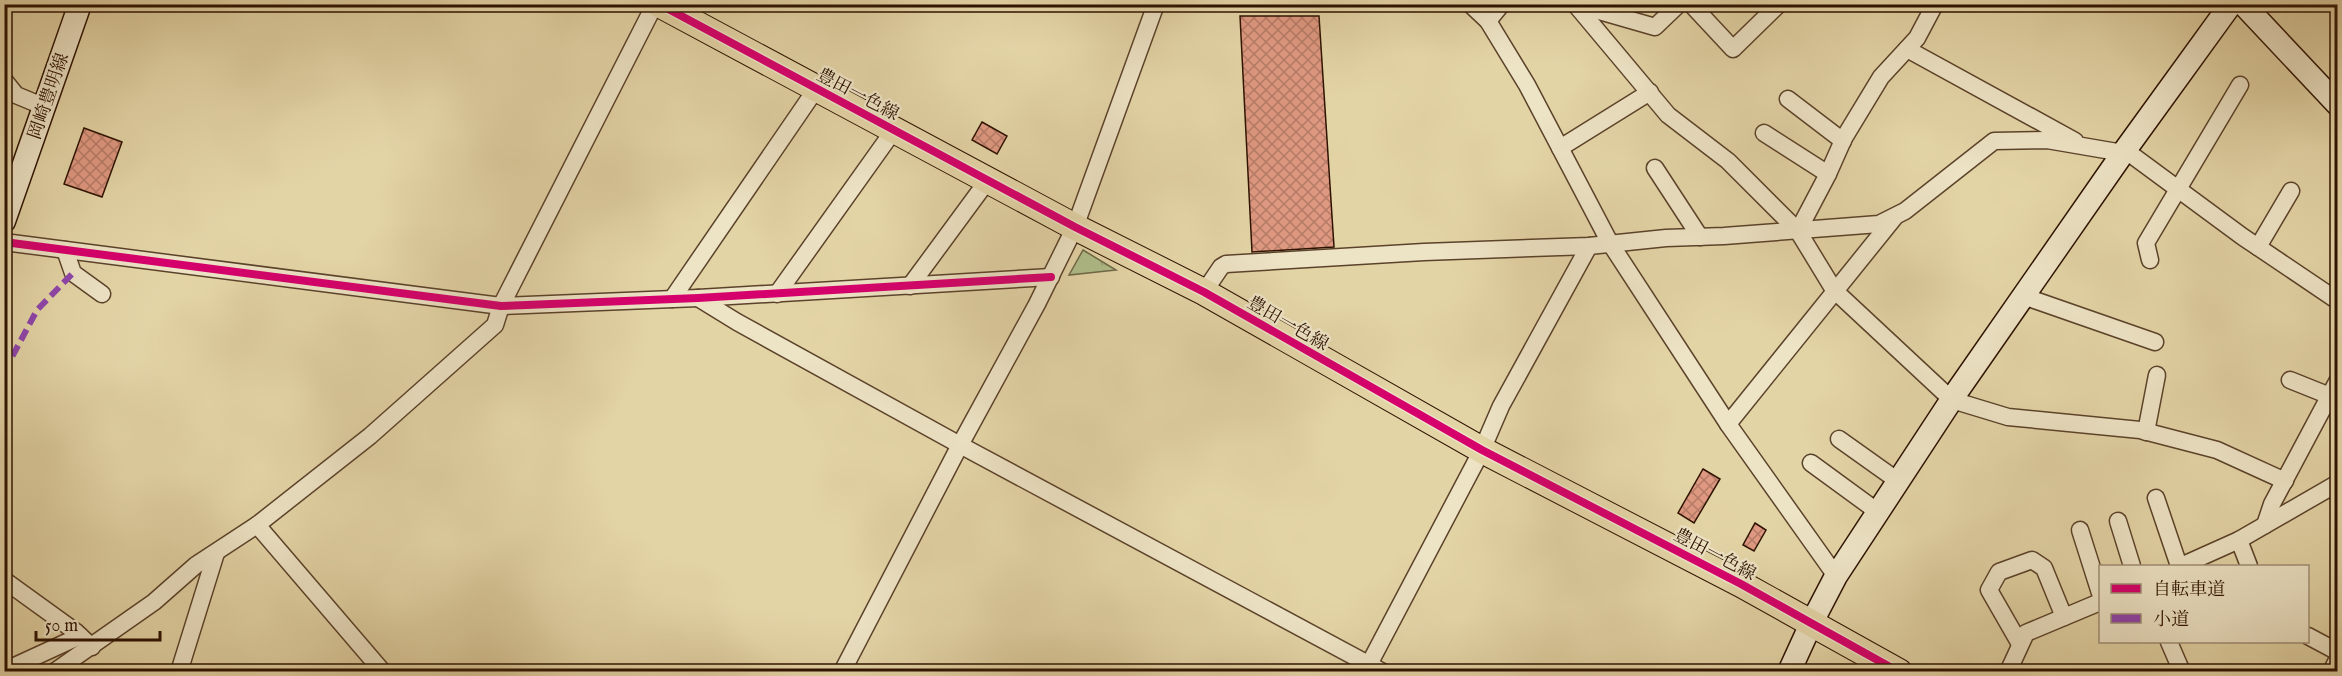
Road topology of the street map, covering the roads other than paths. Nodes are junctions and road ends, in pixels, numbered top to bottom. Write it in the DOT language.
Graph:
graph roads {
  1 [pos="80,4"];
  2 [pos="657,4"];
  3 [pos="1156,4"];
  4 [pos="1470,4"];
  5 [pos="1502,4"];
  6 [pos="1575,4"];
  7 [pos="1679,4"];
  8 [pos="1691,4"];
  9 [pos="1779,4"];
  10 [pos="1935,4"];
  11 [pos="2231,4"];
  12 [pos="2243,4"];
  13 [pos="1488,21"];
  14 [pos="1906,49"];
  15 [pos="4,80"];
  16 [pos="2240,85"];
  17 [pos="816,88"];
  18 [pos="1650,92"];
  19 [pos="1788,99"];
  20 [pos="2337,105"];
  21 [pos="45,107"];
  22 [pos="894,130"];
  23 [pos="1764,134"];
  24 [pos="1843,141"];
  25 [pos="2086,147"];
  26 [pos="1560,148"];
  27 [pos="2124,151"];
  28 [pos="1655,168"];
  29 [pos="1828,174"];
  30 [pos="987,180"];
  31 [pos="2177,190"];
  32 [pos="2291,191"];
  33 [pos="1897,214"];
  34 [pos="4,221"];
  35 [pos="1075,226"];
  36 [pos="1798,231"];
  37 [pos="1700,237"];
  38 [pos="4,242"];
  39 [pos="1610,243"];
  40 [pos="1589,246"];
  41 [pos="2258,248"];
  42 [pos="65,250"];
  43 [pos="2150,260"];
  44 [pos="1051,277"];
  45 [pos="910,286"];
  46 [pos="1834,290"];
  47 [pos="1204,292"];
  48 [pos="102,294"];
  49 [pos="777,294"];
  50 [pos="2023,296"];
  51 [pos="698,298"];
  52 [pos="672,299"];
  53 [pos="2337,301"];
  54 [pos="501,306"];
  55 [pos="2155,342"];
  56 [pos="2157,375"];
  57 [pos="2290,380"];
  58 [pos="2337,380"];
  59 [pos="2330,396"];
  60 [pos="1952,400"];
  61 [pos="1728,424"];
  62 [pos="2146,432"];
  63 [pos="1839,439"];
  64 [pos="960,445"];
  65 [pos="1482,450"];
  66 [pos="1811,463"];
  67 [pos="1898,481"];
  68 [pos="2285,481"];
  69 [pos="2337,483"];
  70 [pos="2156,498"];
  71 [pos="1878,512"];
  72 [pos="2118,521"];
  73 [pos="257,525"];
  74 [pos="2265,525"];
  75 [pos="2080,530"];
  76 [pos="2239,540"];
  77 [pos="216,553"];
  78 [pos="2131,565"];
  79 [pos="2179,565"];
  80 [pos="2184,565"];
  81 [pos="2249,565"];
  82 [pos="1836,576"];
  83 [pos="4,580"];
  84 [pos="2099,590"];
  85 [pos="2099,602"];
  86 [pos="2064,617"];
  87 [pos="1811,624"];
  88 [pos="2309,637"];
  89 [pos="86,642"];
  90 [pos="2169,643"];
  91 [pos="2020,644"];
  92 [pos="2337,652"];
  93 [pos="2337,658"];
  94 [pos="1372,669"];
  95 [pos="4,671"];
  96 [pos="54,672"];
  97 [pos="179,672"];
  98 [pos="383,672"];
  99 [pos="842,672"];
  100 [pos="1789,672"];
  101 [pos="1899,672"];
  102 [pos="2008,672"];
  103 [pos="2182,672"];
  104 [pos="2331,672"];
  1 -- 21 [label="street, 岡崎豊明線"];
  2 -- 17 [label="main road, 豊田一色線"];
  2 -- 54 [label="street"];
  3 -- 35 [label="street"];
  4 -- 13 [label="street"];
  5 -- 13 [label="street"];
  6 -- 7 [label="street"];
  6 -- 18 [label="street"];
  8 -- 9 [label="street"];
  10 -- 14 [label="street"];
  11 -- 27 [label="street"];
  12 -- 20 [label="street"];
  13 -- 26 [label="street"];
  14 -- 24 [label="street"];
  14 -- 25 [label="street"];
  15 -- 21 [label="street"];
  16 -- 31 [label="street"];
  17 -- 22 [label="main road, 豊田一色線"];
  17 -- 52 [label="street"];
  18 -- 26 [label="street"];
  18 -- 36 [label="street"];
  19 -- 24 [label="street"];
  21 -- 34 [label="street, 岡崎豊明線"];
  22 -- 30 [label="main road, 豊田一色線"];
  22 -- 49 [label="street"];
  23 -- 29 [label="street"];
  24 -- 29 [label="street"];
  25 -- 27 [label="street"];
  25 -- 33 [label="street"];
  26 -- 39 [label="street"];
  27 -- 31 [label="street"];
  27 -- 50 [label="street"];
  28 -- 37 [label="street"];
  29 -- 36 [label="street"];
  30 -- 35 [label="main road, 豊田一色線"];
  30 -- 45 [label="street"];
  31 -- 41 [label="street"];
  31 -- 43 [label="street"];
  32 -- 41 [label="street"];
  33 -- 36 [label="street"];
  33 -- 46 [label="street"];
  35 -- 44 [label="street"];
  35 -- 47 [label="main road, 豊田一色線"];
  36 -- 37 [label="street"];
  36 -- 46 [label="street"];
  37 -- 39 [label="street"];
  38 -- 42 [label="street"];
  39 -- 40 [label="street"];
  39 -- 61 [label="street"];
  40 -- 47 [label="street"];
  40 -- 65 [label="street"];
  41 -- 53 [label="street"];
  42 -- 48 [label="street"];
  42 -- 54 [label="street"];
  44 -- 45 [label="street"];
  44 -- 64 [label="street"];
  45 -- 49 [label="street"];
  46 -- 60 [label="street"];
  46 -- 61 [label="street"];
  47 -- 65 [label="main road, 豊田一色線"];
  49 -- 51 [label="street"];
  50 -- 55 [label="street"];
  50 -- 60 [label="street"];
  51 -- 52 [label="street"];
  51 -- 64 [label="street"];
  52 -- 54 [label="street"];
  54 -- 73 [label="street"];
  56 -- 62 [label="street"];
  57 -- 59 [label="street"];
  58 -- 59 [label="street"];
  59 -- 68 [label="street"];
  60 -- 62 [label="street"];
  60 -- 67 [label="street"];
  61 -- 82 [label="street"];
  62 -- 68 [label="street"];
  63 -- 67 [label="street"];
  64 -- 94 [label="street"];
  64 -- 99 [label="street"];
  65 -- 87 [label="main road, 豊田一色線"];
  65 -- 94 [label="street"];
  66 -- 71 [label="street"];
  67 -- 71 [label="street"];
  68 -- 74 [label="street"];
  69 -- 74 [label="street"];
  70 -- 79 [label="street"];
  71 -- 82 [label="street"];
  72 -- 78 [label="street"];
  73 -- 77 [label="street"];
  73 -- 98 [label="street"];
  74 -- 76 [label="street"];
  75 -- 84 [label="street"];
  76 -- 80 [label="street"];
  76 -- 81 [label="street"];
  77 -- 89 [label="street"];
  77 -- 97 [label="street"];
  82 -- 87 [label="street"];
  83 -- 89 [label="street"];
  85 -- 86 [label="street"];
  86 -- 91 [label="street"];
  86 -- 91 [label="street"];
  87 -- 100 [label="street"];
  87 -- 101 [label="main road, 豊田一色線"];
  88 -- 92 [label="street"];
  89 -- 95 [label="street"];
  89 -- 96 [label="street"];
  90 -- 103 [label="street"];
  91 -- 102 [label="street"];
  93 -- 104 [label="street"];
}
